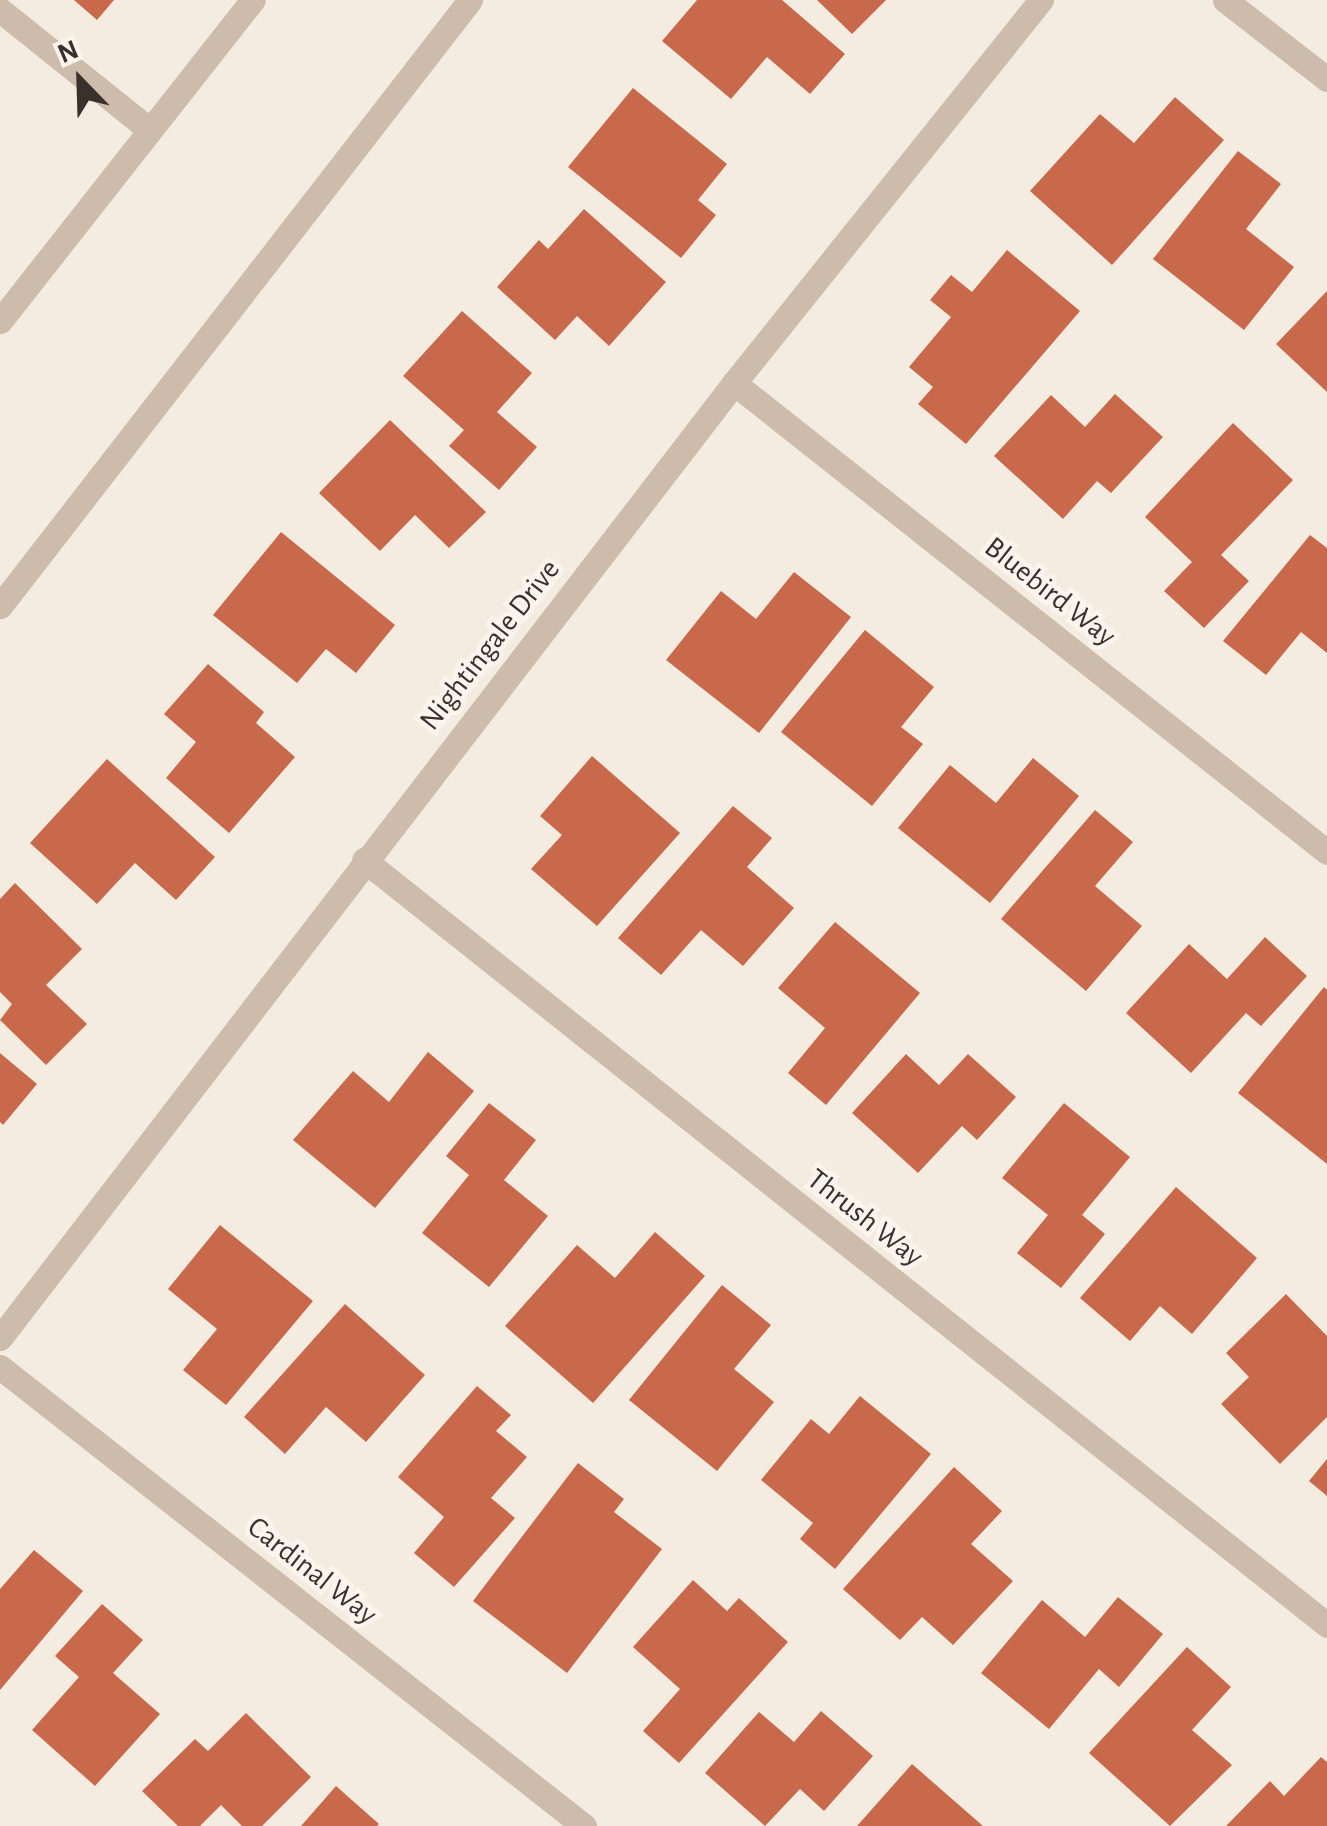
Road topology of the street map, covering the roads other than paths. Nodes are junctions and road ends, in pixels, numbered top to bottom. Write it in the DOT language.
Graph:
graph roads {
  1 [pos="253,0"];
  2 [pos="470,0"];
  3 [pos="1041,0"];
  4 [pos="1226,0"];
  5 [pos="0,10"];
  6 [pos="1327,79"];
  7 [pos="150,130"];
  8 [pos="0,322"];
  9 [pos="734,383"];
  10 [pos="0,606"];
  11 [pos="1327,852"];
  12 [pos="364,860"];
  13 [pos="0,1338"];
  14 [pos="0,1367"];
  15 [pos="1327,1625"];
  16 [pos="584,1826"];
  1 -- 7 [label="street"];
  2 -- 10 [label="street"];
  3 -- 9 [label="street, Nightingale Drive"];
  4 -- 6 [label="street"];
  5 -- 7 [label="street"];
  7 -- 8 [label="street"];
  9 -- 11 [label="street, Bluebird Way"];
  9 -- 12 [label="street, Nightingale Drive"];
  12 -- 13 [label="street, Nightingale Drive"];
  12 -- 15 [label="street, Thrush Way"];
  14 -- 16 [label="street, Cardinal Way"];
}
